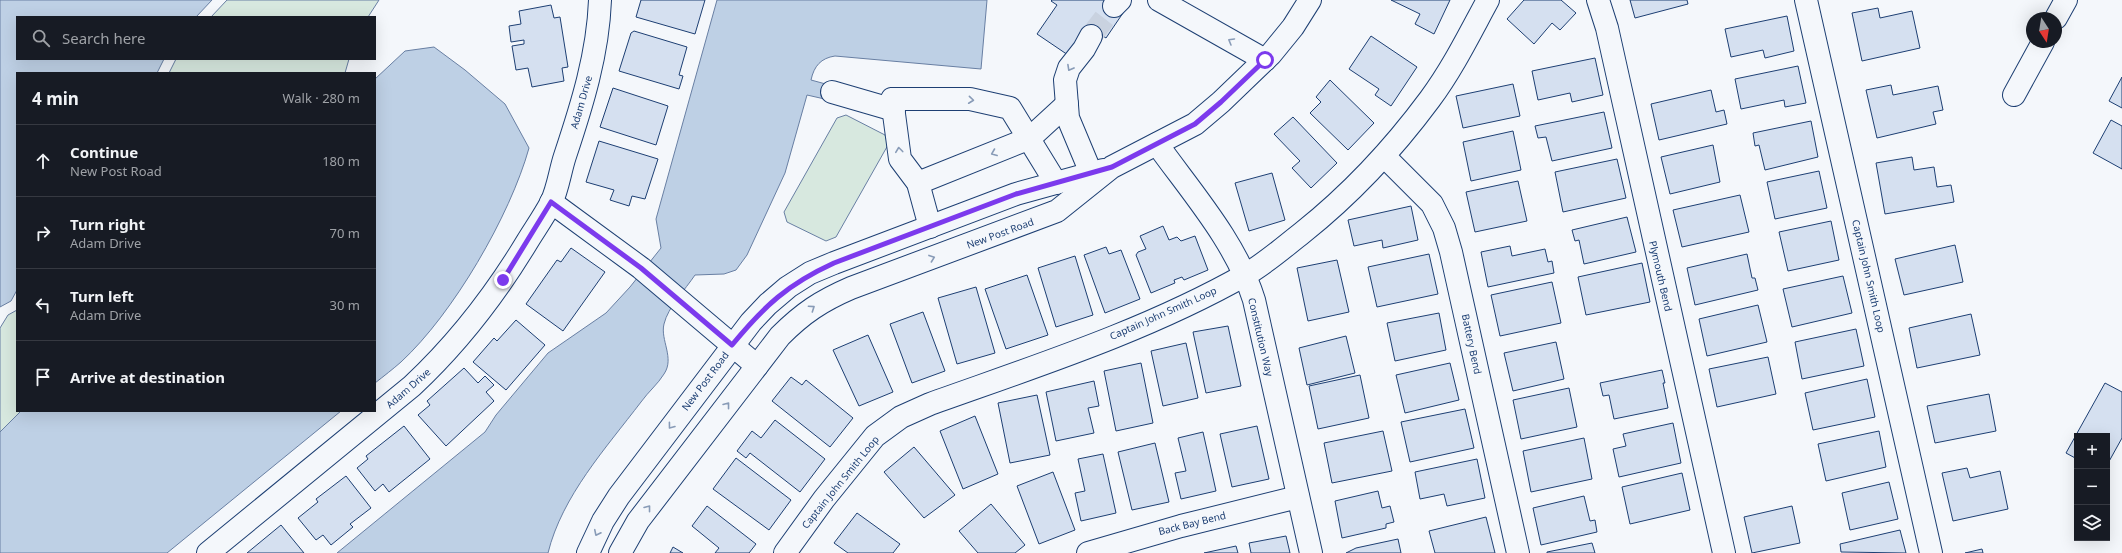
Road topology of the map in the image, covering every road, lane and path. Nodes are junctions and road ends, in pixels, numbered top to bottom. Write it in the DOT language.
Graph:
graph roads {
  1 [pos="600,0"];
  2 [pos="1159,0"];
  3 [pos="1310,0"];
  4 [pos="1488,0"];
  5 [pos="1598,0"];
  6 [pos="1806,0"];
  7 [pos="2066,0"];
  8 [pos="2059,12"];
  9 [pos="1091,36"];
  10 [pos="2040,48"];
  11 [pos="1265,60"];
  12 [pos="832,92"];
  13 [pos="2014,96"];
  14 [pos="1067,104"];
  15 [pos="894,110"];
  16 [pos="1030,138"];
  17 [pos="1157,144"];
  18 [pos="1384,156"];
  19 [pos="1112,167"];
  20 [pos="1091,173"];
  21 [pos="918,182"];
  22 [pos="1056,183"];
  23 [pos="551,202"];
  24 [pos="930,227"];
  25 [pos="1246,275"];
  26 [pos="732,345"];
  27 [pos="757,366"];
  28 [pos="1298,497"];
  29 [pos="208,553"];
  30 [pos="588,553"];
  31 [pos="620,553"];
  32 [pos="785,553"];
  33 [pos="1088,553"];
  34 [pos="1311,553"];
  35 [pos="1518,553"];
  36 [pos="1724,553"];
  37 [pos="1931,553"];
  1 -- 23 [label="street, Adam Drive"];
  11 -- 2 [label="street, one-way"];
  3 -- 11 [label="street, New Post Road"];
  4 -- 18 [label="street, Captain John Smith Loop"];
  5 -- 36 [label="street, Plymouth Bend"];
  6 -- 37 [label="street, Captain John Smith Loop"];
  7 -- 8 [label="street"];
  9 -- 14 [label="street, one-way"];
  10 -- 13 [label="street"];
  11 -- 17 [label="street, New Post Road"];
  12 -- 15 [label="street"];
  14 -- 16 [label="street"];
  14 -- 20 [label="street"];
  15 -- 16 [label="street, one-way"];
  21 -- 15 [label="street, one-way"];
  16 -- 21 [label="street, one-way"];
  16 -- 22 [label="street"];
  17 -- 19 [label="street, New Post Road"];
  17 -- 25 [label="street, Constitution Way"];
  18 -- 25 [label="street, Captain John Smith Loop"];
  18 -- 35 [label="street, Battery Bend"];
  19 -- 20 [label="street, New Post Road"];
  27 -- 19 [label="street, New Post Road, one-way"];
  20 -- 22 [label="street, New Post Road"];
  21 -- 24 [label="street"];
  22 -- 24 [label="street, New Post Road"];
  23 -- 26 [label="street"];
  23 -- 29 [label="street, Adam Drive"];
  24 -- 26 [label="street, New Post Road"];
  25 -- 28 [label="street, Constitution Way"];
  25 -- 32 [label="street, Captain John Smith Loop"];
  26 -- 27 [label="street"];
  26 -- 30 [label="street, New Post Road, one-way"];
  31 -- 27 [label="street, New Post Road, one-way"];
  28 -- 33 [label="street, Back Bay Bend"];
  28 -- 34 [label="street, Constitution Way"];
}
